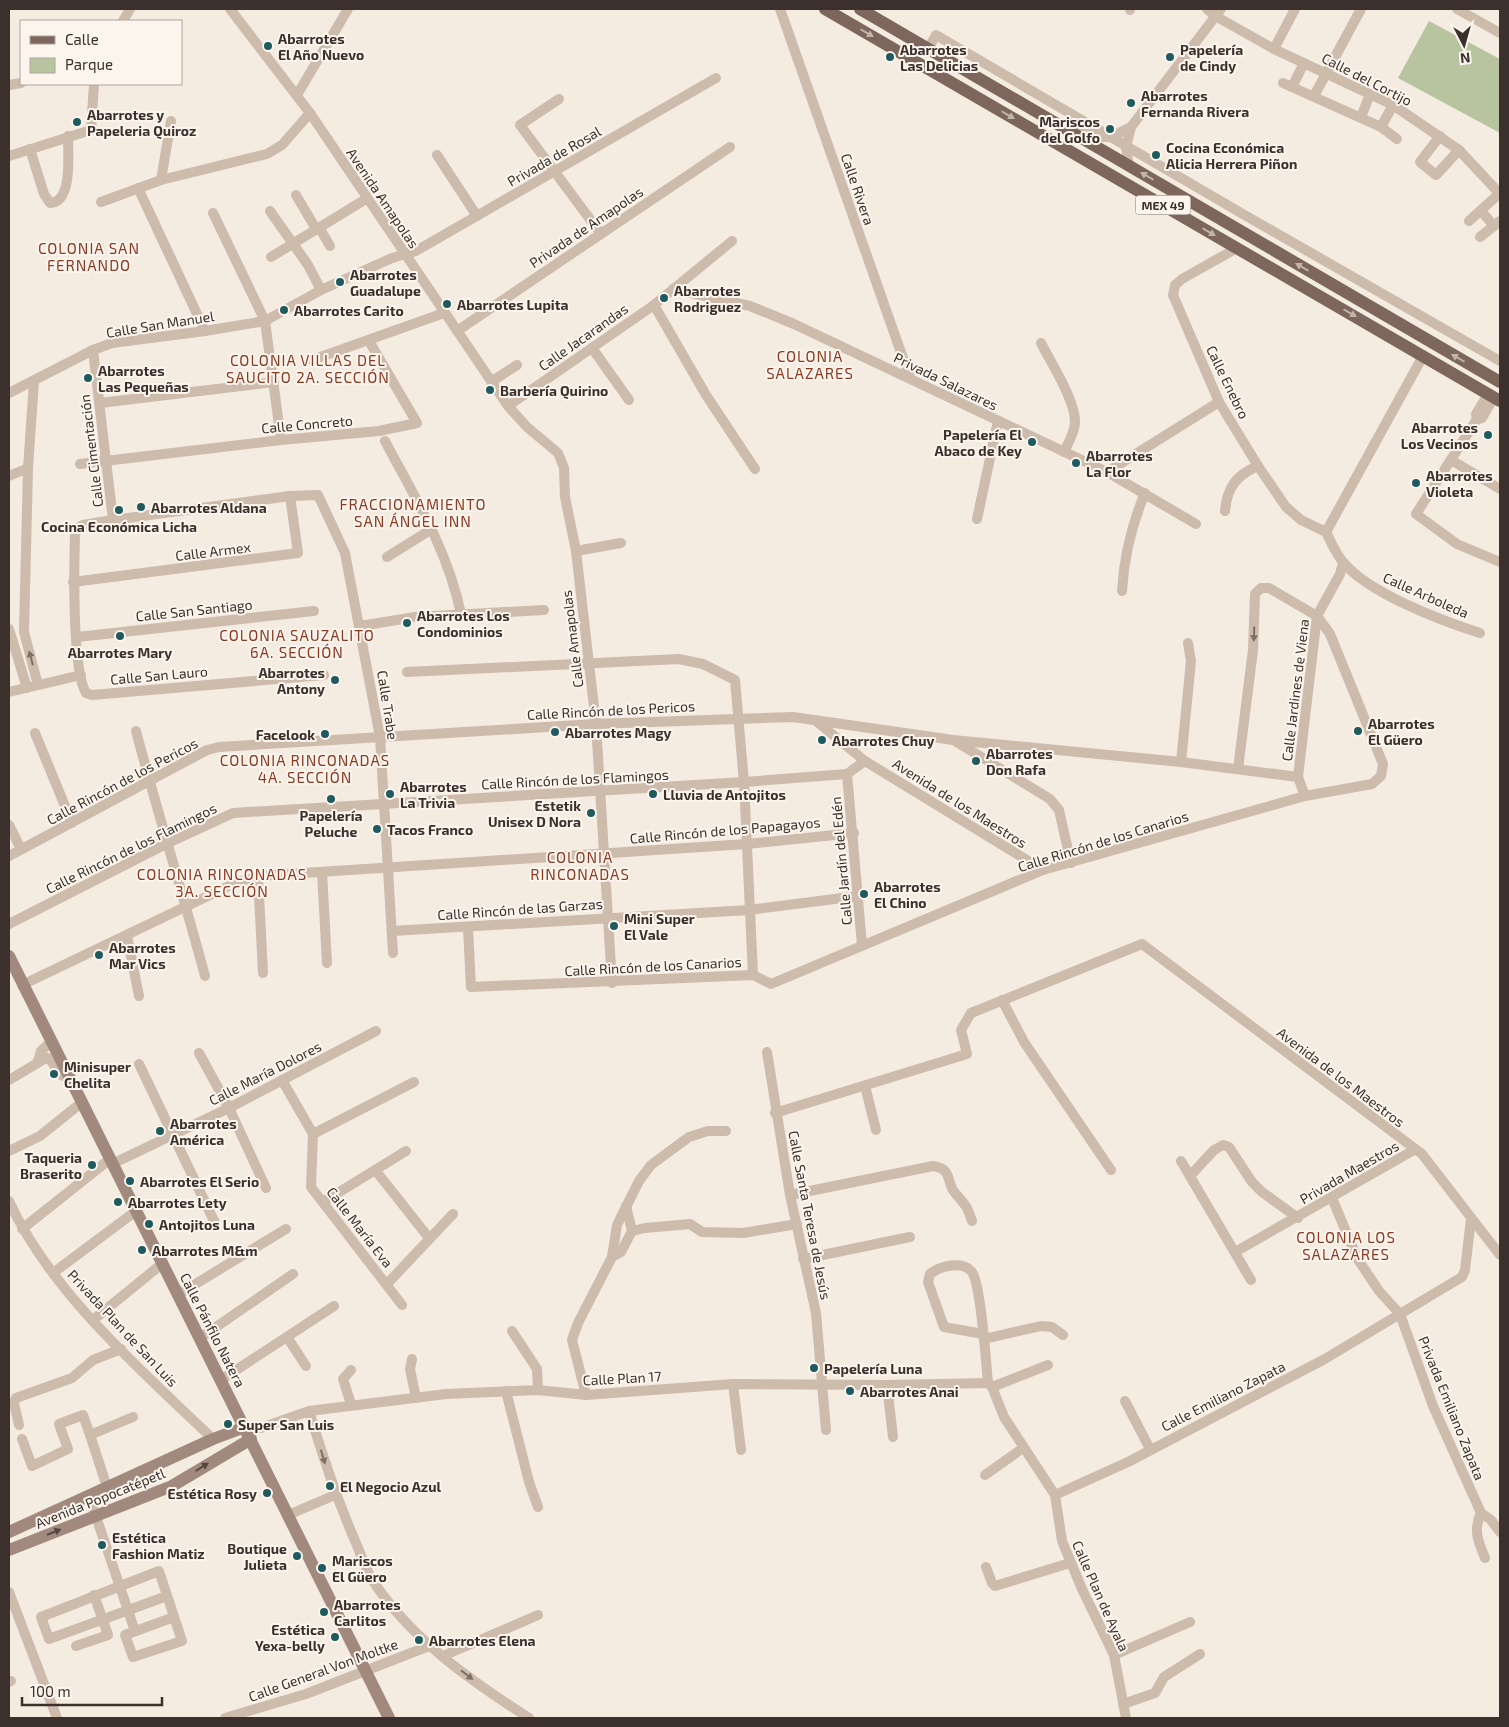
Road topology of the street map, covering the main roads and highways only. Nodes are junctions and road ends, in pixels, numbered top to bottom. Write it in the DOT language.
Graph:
graph roads {
  1 [pos="825,9"];
  2 [pos="860,9"];
  3 [pos="928,49"];
  4 [pos="920,64"];
  5 [pos="1071,132"];
  6 [pos="1062,147"];
  7 [pos="1500,382"];
  8 [pos="1494,397"];
  9 [pos="9,956"];
  10 [pos="248,1433"];
  11 [pos="226,1435"];
  12 [pos="232,1449"];
  13 [pos="9,1532"];
  14 [pos="9,1550"];
  15 [pos="389,1718"];
  1 -- 4 [label="main road, MEX 49, one-way"];
  2 -- 3 [label="main road, MEX 49"];
  3 -- 4 [label="main road"];
  3 -- 5 [label="main road, MEX 49"];
  4 -- 6 [label="main road, MEX 49, one-way"];
  5 -- 6 [label="main road"];
  7 -- 5 [label="main road, MEX 49, one-way"];
  6 -- 8 [label="main road, MEX 49, one-way"];
  9 -- 10 [label="main road, Calle Pánfilo Natera"];
  10 -- 11 [label="main road, Avenida Popocatépetl"];
  10 -- 12 [label="main road, Avenida Popocatépetl"];
  10 -- 15 [label="main road, Calle Pánfilo Natera"];
  11 -- 12 [label="main road"];
  11 -- 13 [label="main road, Avenida Popocatépetl"];
  14 -- 12 [label="main road, Avenida Popocatépetl, one-way"];
}
